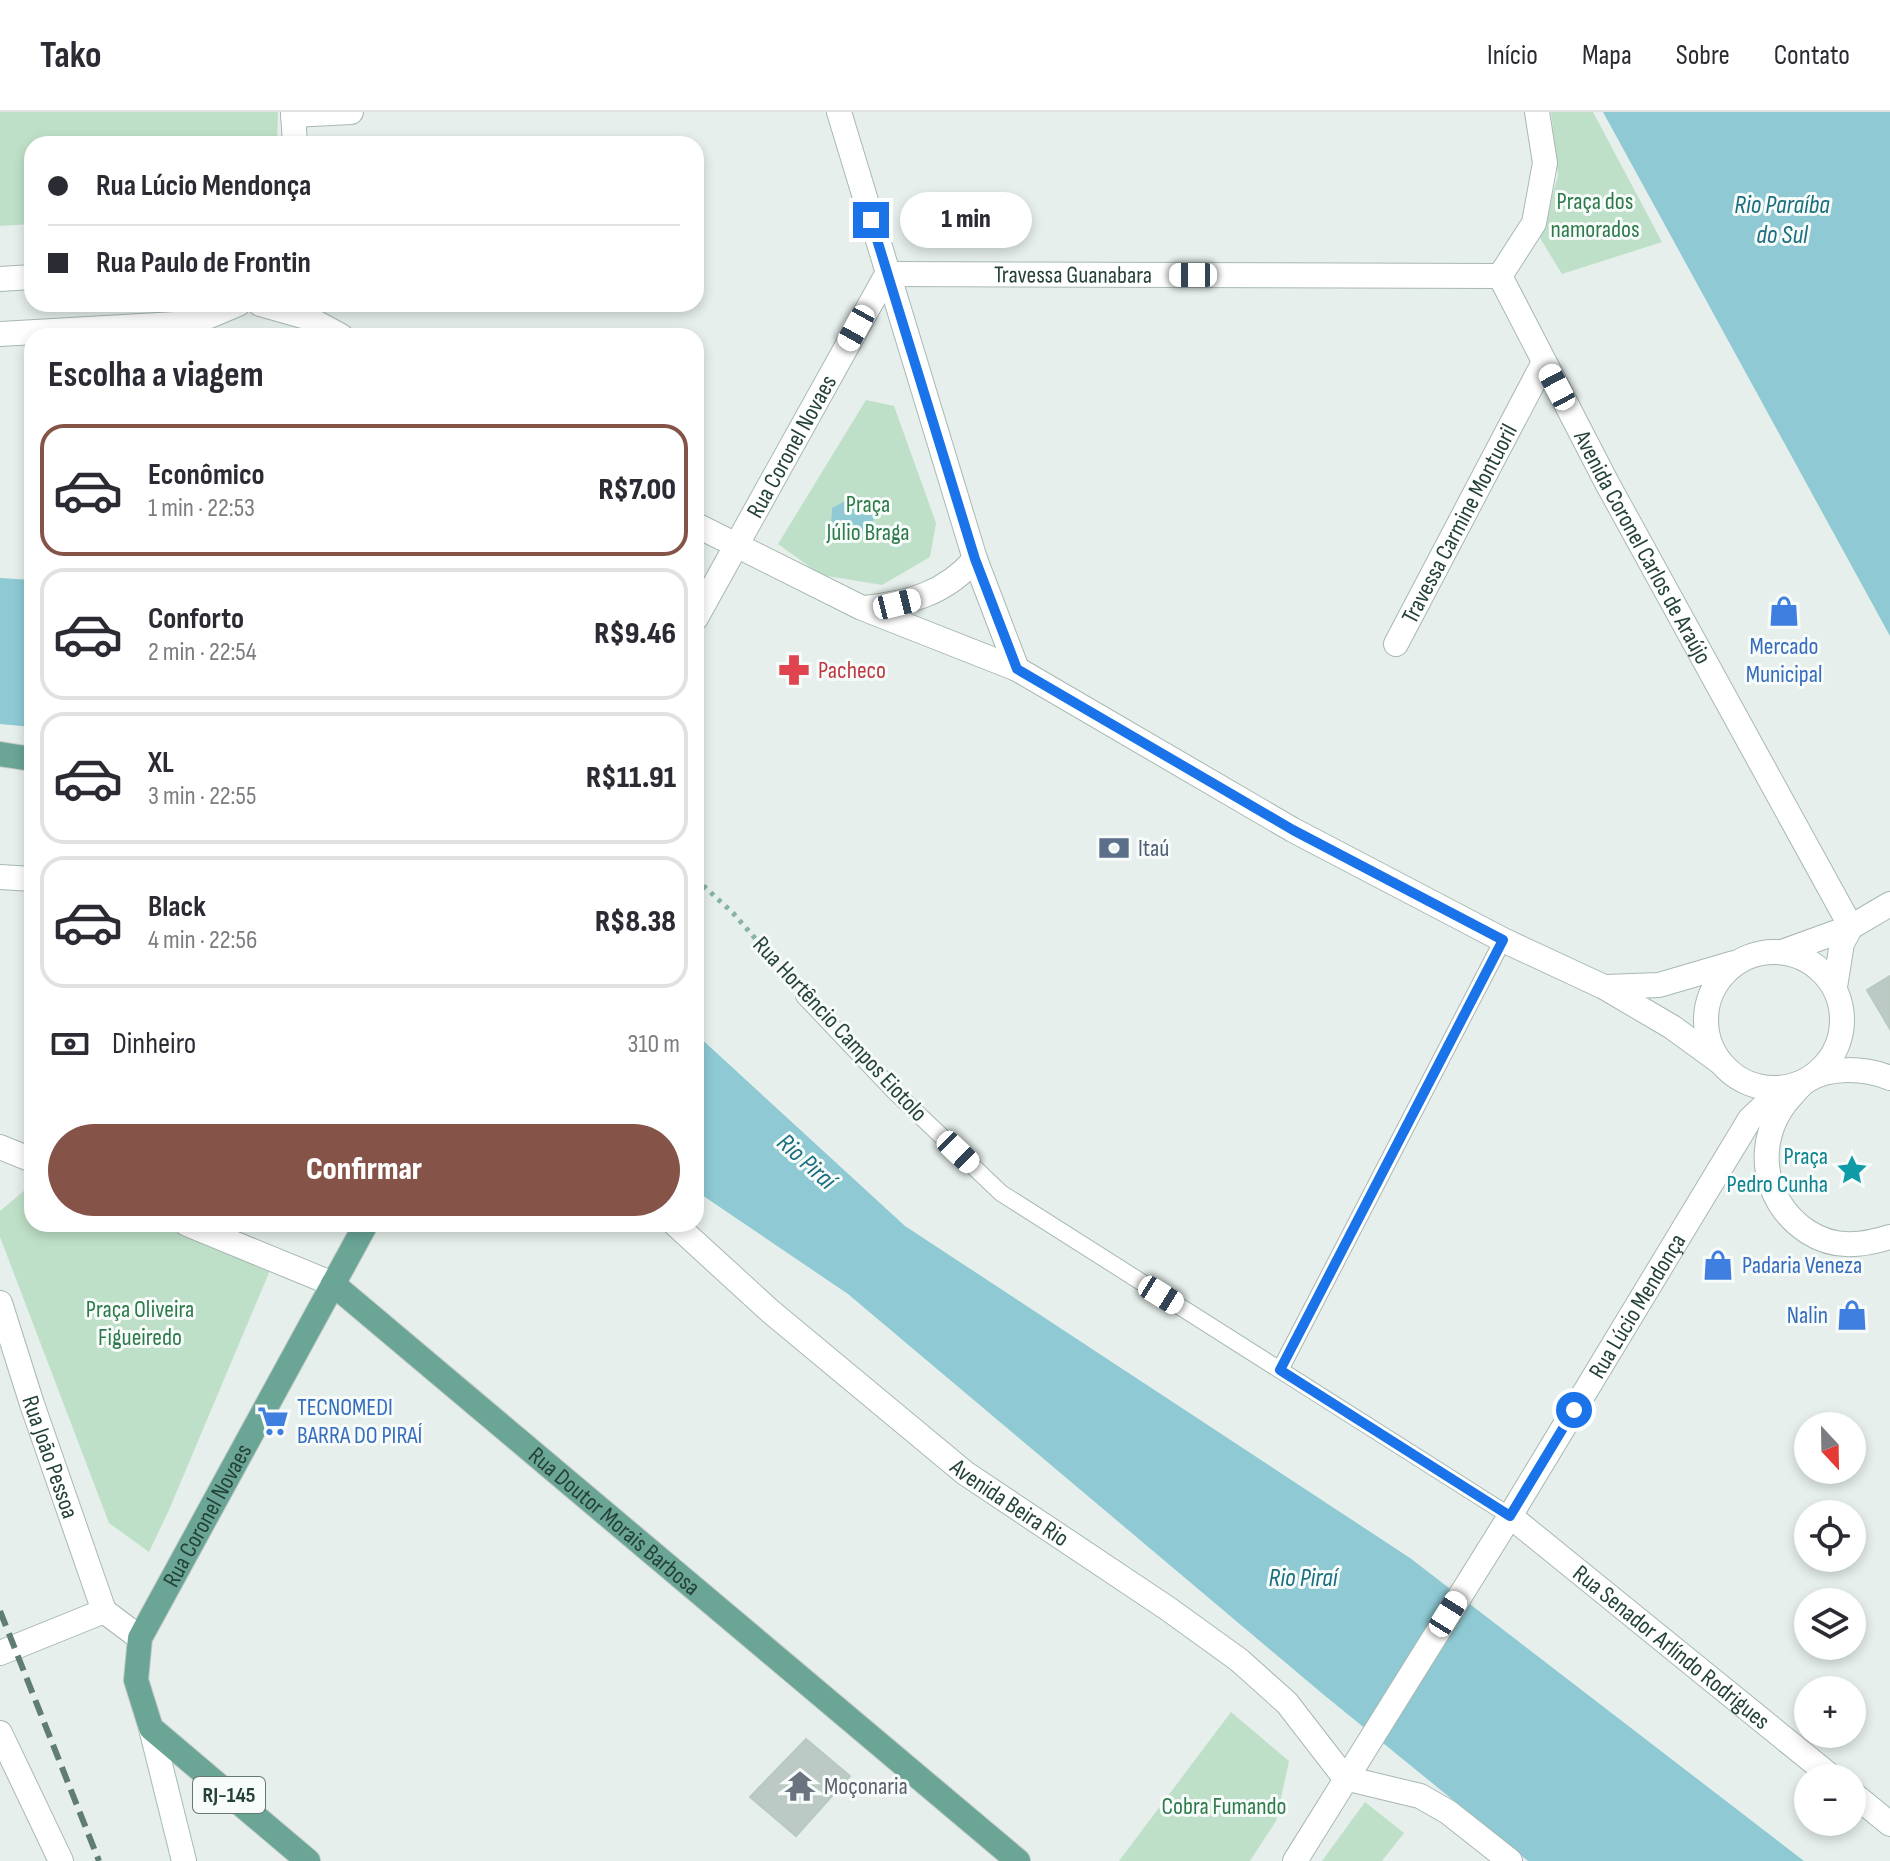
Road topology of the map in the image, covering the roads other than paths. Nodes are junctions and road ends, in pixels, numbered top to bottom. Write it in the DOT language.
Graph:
graph roads {
  1 [pos="351,112"];
  2 [pos="839,112"];
  3 [pos="1537,112"];
  4 [pos="293,113"];
  5 [pos="294,136"];
  6 [pos="887,274"];
  7 [pos="1500,276"];
  8 [pos="24,278"];
  9 [pos="0,279"];
  10 [pos="219,312"];
  11 [pos="308,312"];
  12 [pos="105,328"];
  13 [pos="330,328"];
  14 [pos="24,333"];
  15 [pos="0,334"];
  16 [pos="1544,362"];
  17 [pos="704,529"];
  18 [pos="736,546"];
  19 [pos="975,559"];
  20 [pos="704,604"];
  21 [pos="862,608"];
  22 [pos="1396,644"];
  23 [pos="1017,669"];
  24 [pos="0,754"];
  25 [pos="24,758"];
  26 [pos="0,877"];
  27 [pos="24,878"];
  28 [pos="1890,904"];
  29 [pos="1851,927"];
  30 [pos="1503,940"];
  31 [pos="1782,952"];
  32 [pos="1738,961"];
  33 [pos="1604,987"];
  34 [pos="1835,987"];
  35 [pos="804,996"];
  36 [pos="1728,1070"];
  37 [pos="1890,1078"];
  38 [pos="1806,1081"];
  39 [pos="1750,1119"];
  40 [pos="0,1147"];
  41 [pos="24,1157"];
  42 [pos="206,1232"];
  43 [pos="362,1232"];
  44 [pos="684,1232"];
  45 [pos="1890,1237"];
  46 [pos="333,1284"];
  47 [pos="0,1303"];
  48 [pos="1280,1370"];
  49 [pos="1510,1516"];
  50 [pos="104,1611"];
  51 [pos="140,1638"];
  52 [pos="0,1653"];
  53 [pos="151,1728"];
  54 [pos="0,1733"];
  55 [pos="1816,1764"];
  56 [pos="1350,1769"];
  57 [pos="1866,1804"];
  58 [pos="1890,1824"];
  59 [pos="61,1861"];
  60 [pos="184,1861"];
  61 [pos="308,1861"];
  62 [pos="1018,1861"];
  63 [pos="1295,1861"];
  64 [pos="1510,1861"];
  1 -- 4 [label="street"];
  2 -- 6 [label="street"];
  3 -- 7 [label="street"];
  4 -- 5 [label="street"];
  6 -- 7 [label="street, Travessa Guanabara"];
  6 -- 18 [label="street, Rua Coronel Novaes"];
  6 -- 19 [label="street"];
  7 -- 16 [label="street, Avenida Coronel Carlos de Araújo"];
  8 -- 9 [label="street"];
  10 -- 12 [label="street"];
  11 -- 13 [label="street"];
  14 -- 15 [label="street"];
  16 -- 22 [label="street, Travessa Carmine Montuoril"];
  16 -- 29 [label="street, Avenida Coronel Carlos de Araújo"];
  17 -- 18 [label="street"];
  18 -- 20 [label="street, Rua Coronel Novaes"];
  18 -- 21 [label="street"];
  19 -- 21 [label="street"];
  19 -- 23 [label="street"];
  21 -- 23 [label="street"];
  23 -- 30 [label="street"];
  24 -- 25 [label="main road"];
  26 -- 27 [label="street"];
  28 -- 29 [label="street"];
  29 -- 31 [label="street"];
  29 -- 34 [label="street"];
  30 -- 33 [label="street"];
  30 -- 48 [label="lane"];
  31 -- 32 [label="street"];
  31 -- 34 [label="street"];
  32 -- 33 [label="street"];
  32 -- 36 [label="street"];
  33 -- 36 [label="street"];
  34 -- 38 [label="street"];
  35 -- 48 [label="lane, Rua Hortêncio Campos Eiotolo"];
  36 -- 38 [label="street"];
  36 -- 39 [label="street"];
  37 -- 38 [label="street"];
  38 -- 39 [label="street, Rua Lúcio Mendonça"];
  38 -- 45 [label="street"];
  39 -- 49 [label="street, Rua Lúcio Mendonça"];
  40 -- 41 [label="street"];
  42 -- 46 [label="street, Rua Doutor Morais Barbosa"];
  43 -- 46 [label="main road, Rua Coronel Novaes"];
  44 -- 56 [label="street, Avenida Beira Rio"];
  46 -- 51 [label="main road, Rua Coronel Novaes"];
  46 -- 62 [label="main road, Rua Doutor Morais Barbosa"];
  47 -- 50 [label="street, Rua João Pessoa"];
  48 -- 49 [label="lane, Rua Hortêncio Campos Eiotolo"];
  49 -- 55 [label="street, Rua Senador Arlíndo Rodrigues"];
  49 -- 56 [label="street, Rua Lúcio Mendonça"];
  50 -- 51 [label="street"];
  50 -- 52 [label="street"];
  51 -- 53 [label="main road"];
  53 -- 60 [label="street"];
  53 -- 61 [label="main road, RJ-145"];
  54 -- 59 [label="street"];
  56 -- 63 [label="street, Rua Lúcio Mendonça"];
  56 -- 64 [label="street"];
  57 -- 58 [label="street"];
}
